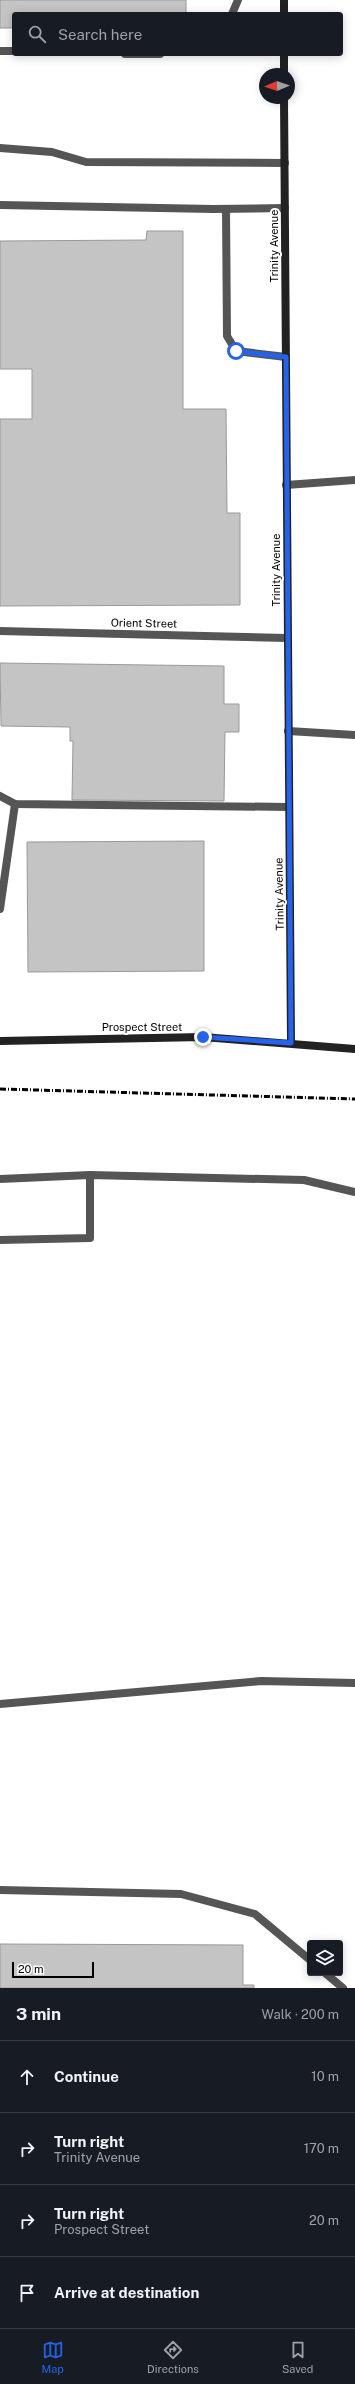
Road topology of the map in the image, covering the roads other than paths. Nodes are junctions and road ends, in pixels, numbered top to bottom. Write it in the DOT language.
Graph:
graph roads {
  1 [pos="238,0"];
  2 [pos="284,0"];
  3 [pos="233,12"];
  4 [pos="284,12"];
  5 [pos="0,50"];
  6 [pos="12,51"];
  7 [pos="284,56"];
  8 [pos="284,68"];
  9 [pos="284,104"];
  10 [pos="0,148"];
  11 [pos="285,163"];
  12 [pos="0,205"];
  13 [pos="285,208"];
  14 [pos="226,209"];
  15 [pos="286,357"];
  16 [pos="355,480"];
  17 [pos="286,485"];
  18 [pos="0,631"];
  19 [pos="287,638"];
  20 [pos="288,731"];
  21 [pos="355,735"];
  22 [pos="0,796"];
  23 [pos="15,804"];
  24 [pos="289,807"];
  25 [pos="0,909"];
  26 [pos="0,1041"];
  27 [pos="291,1043"];
  28 [pos="355,1049"];
  29 [pos="90,1175"];
  30 [pos="0,1179"];
  31 [pos="355,1192"];
  32 [pos="0,1240"];
  33 [pos="355,1684"];
  34 [pos="0,1704"];
  35 [pos="0,1890"];
  36 [pos="307,1957"];
  37 [pos="329,1976"];
  38 [pos="343,1988"];
  1 -- 3 [label="street"];
  2 -- 4 [label="street"];
  5 -- 6 [label="street"];
  7 -- 8 [label="street"];
  9 -- 11 [label="street, Trinity Avenue"];
  10 -- 11 [label="street"];
  11 -- 13 [label="street, Trinity Avenue"];
  12 -- 14 [label="street"];
  13 -- 14 [label="street"];
  13 -- 15 [label="street, Trinity Avenue"];
  14 -- 15 [label="street"];
  15 -- 17 [label="street, Trinity Avenue"];
  16 -- 17 [label="street"];
  17 -- 19 [label="street, Trinity Avenue"];
  18 -- 19 [label="street, Orient Street"];
  19 -- 20 [label="street, Trinity Avenue"];
  20 -- 21 [label="street"];
  20 -- 24 [label="street, Trinity Avenue"];
  22 -- 23 [label="street"];
  23 -- 24 [label="street"];
  23 -- 25 [label="street"];
  24 -- 27 [label="street, Trinity Avenue"];
  26 -- 27 [label="street, Prospect Street"];
  27 -- 28 [label="street, Prospect Street"];
  29 -- 30 [label="street"];
  29 -- 31 [label="street"];
  29 -- 32 [label="street"];
  33 -- 34 [label="street"];
  35 -- 36 [label="street"];
  37 -- 38 [label="street"];
}
